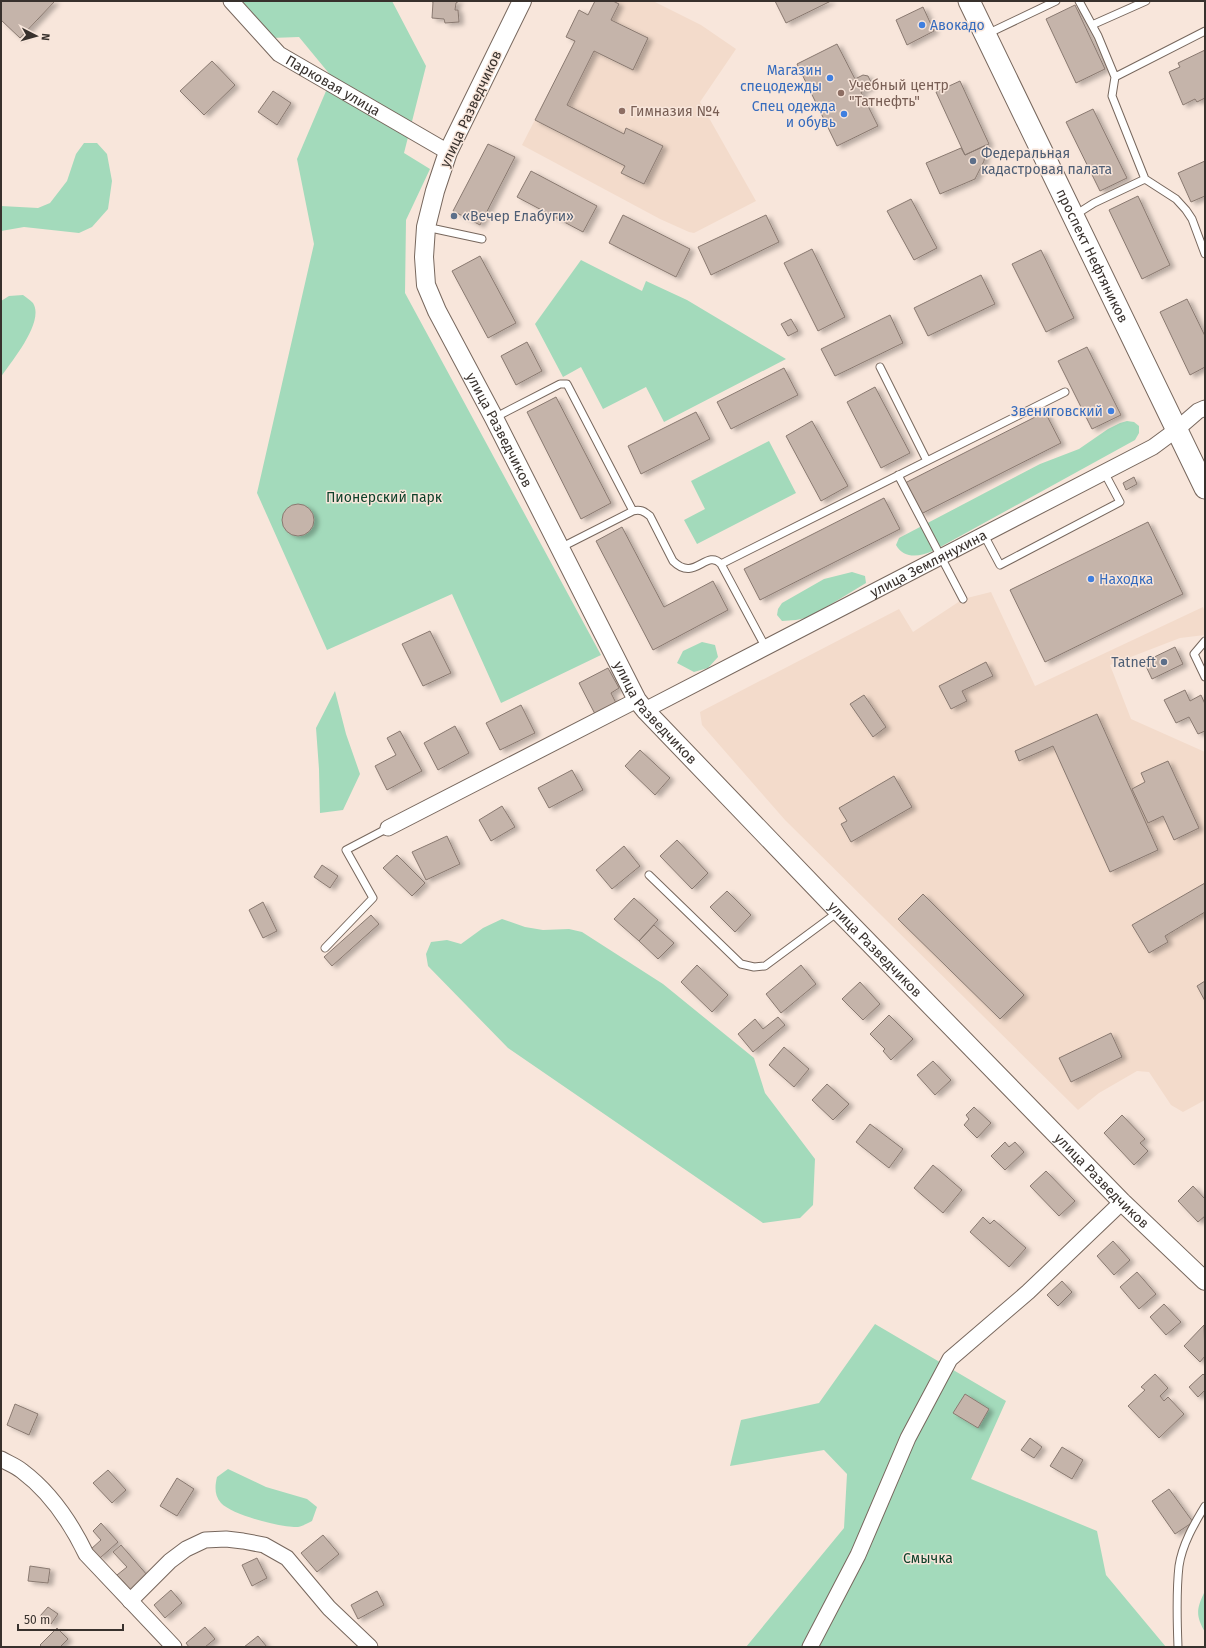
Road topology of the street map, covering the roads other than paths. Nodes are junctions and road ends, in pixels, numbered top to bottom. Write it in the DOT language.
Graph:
graph roads {
  1 [pos="231,1"];
  2 [pos="522,1"];
  3 [pos="969,1"];
  4 [pos="1056,1"];
  5 [pos="1079,1"];
  6 [pos="1146,1"];
  7 [pos="1092,25"];
  8 [pos="1205,31"];
  9 [pos="985,35"];
  10 [pos="1115,77"];
  11 [pos="448,152"];
  12 [pos="1145,179"];
  13 [pos="1073,216"];
  14 [pos="426,227"];
  15 [pos="482,239"];
  16 [pos="1205,254"];
  17 [pos="880,367"];
  18 [pos="1064,392"];
  19 [pos="1205,408"];
  20 [pos="494,418"];
  21 [pos="1176,430"];
  22 [pos="927,461"];
  23 [pos="1104,472"];
  24 [pos="898,475"];
  25 [pos="1205,488"];
  26 [pos="633,510"];
  27 [pos="984,535"];
  28 [pos="560,548"];
  29 [pos="941,556"];
  30 [pos="721,564"];
  31 [pos="963,599"];
  32 [pos="1205,641"];
  33 [pos="766,648"];
  34 [pos="1205,677"];
  35 [pos="641,705"];
  36 [pos="388,828"];
  37 [pos="649,875"];
  38 [pos="838,912"];
  39 [pos="325,948"];
  40 [pos="1122,1202"];
  41 [pos="1205,1281"];
  42 [pos="1,1459"];
  43 [pos="1205,1506"];
  44 [pos="130,1601"];
  45 [pos="174,1647"];
  46 [pos="370,1647"];
  47 [pos="810,1647"];
  48 [pos="1178,1647"];
  1 -- 11 [label="street, Парковая улица"];
  2 -- 11 [label="street, улица Разведчиков"];
  3 -- 9 [label="main road, проспект Нефтяников"];
  4 -- 9 [label="lane"];
  5 -- 7 [label="lane"];
  6 -- 7 [label="lane"];
  7 -- 10 [label="lane"];
  8 -- 10 [label="lane"];
  9 -- 13 [label="main road, проспект Нефтяников"];
  10 -- 12 [label="lane"];
  11 -- 14 [label="street, улица Разведчиков"];
  12 -- 13 [label="lane"];
  12 -- 16 [label="lane"];
  13 -- 21 [label="main road, проспект Нефтяников"];
  14 -- 15 [label="lane"];
  14 -- 20 [label="street, улица Разведчиков"];
  17 -- 22 [label="lane"];
  18 -- 22 [label="lane"];
  19 -- 21 [label="street, улица Землянухина"];
  20 -- 26 [label="lane"];
  20 -- 28 [label="street, улица Разведчиков"];
  21 -- 23 [label="street, улица Землянухина"];
  21 -- 25 [label="main road, проспект Нефтяников"];
  22 -- 24 [label="lane"];
  23 -- 27 [label="street, улица Землянухина"];
  23 -- 27 [label="lane"];
  24 -- 29 [label="lane"];
  24 -- 30 [label="lane"];
  26 -- 28 [label="lane"];
  26 -- 30 [label="lane"];
  27 -- 29 [label="street, улица Землянухина"];
  28 -- 35 [label="street, улица Разведчиков"];
  29 -- 31 [label="lane"];
  29 -- 33 [label="street, улица Землянухина"];
  30 -- 33 [label="lane"];
  32 -- 34 [label="lane"];
  33 -- 35 [label="street, улица Землянухина"];
  35 -- 36 [label="street, улица Землянухина"];
  35 -- 38 [label="street, улица Разведчиков"];
  36 -- 39 [label="lane"];
  37 -- 38 [label="lane"];
  38 -- 40 [label="street, улица Разведчиков"];
  40 -- 41 [label="street, улица Разведчиков"];
  40 -- 47 [label="street"];
  42 -- 44 [label="street"];
  43 -- 48 [label="lane"];
  44 -- 45 [label="street"];
  44 -- 46 [label="street"];
}
